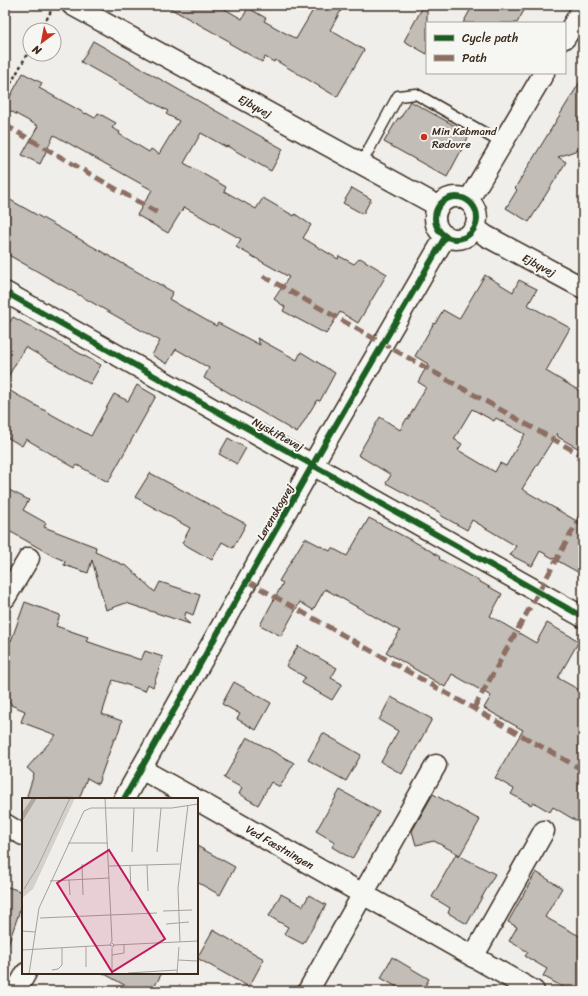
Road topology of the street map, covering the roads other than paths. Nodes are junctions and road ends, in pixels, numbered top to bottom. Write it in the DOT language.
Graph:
graph roads {
  1 [pos="72,5"];
  2 [pos="583,8"];
  3 [pos="566,36"];
  4 [pos="543,74"];
  5 [pos="502,143"];
  6 [pos="361,164"];
  7 [pos="468,201"];
  8 [pos="438,206"];
  9 [pos="475,228"];
  10 [pos="445,237"];
  11 [pos="583,288"];
  12 [pos="5,292"];
  13 [pos="313,464"];
  14 [pos="29,558"];
  15 [pos="5,598"];
  16 [pos="583,617"];
  17 [pos="436,765"];
  18 [pos="141,769"];
  19 [pos="125,798"];
  20 [pos="192,798"];
  21 [pos="198,801"];
  22 [pos="5,824"];
  23 [pos="544,832"];
  24 [pos="22,833"];
  25 [pos="363,894"];
  26 [pos="474,957"];
  27 [pos="25,974"];
  28 [pos="16,991"];
  29 [pos="308,991"];
  30 [pos="534,991"];
  1 -- 6 [label="street, Ejbyvej"];
  2 -- 3 [label="street"];
  4 -- 5 [label="street"];
  5 -- 6 [label="lane"];
  5 -- 7 [label="street"];
  6 -- 8 [label="street, Ejbyvej"];
  7 -- 8 [label="street"];
  7 -- 9 [label="street"];
  8 -- 10 [label="street"];
  9 -- 10 [label="street"];
  9 -- 11 [label="street, Ejbyvej"];
  10 -- 13 [label="street, Lørenskogvej"];
  12 -- 13 [label="street, Nyskiftevej"];
  13 -- 16 [label="street, Nyskiftevej"];
  13 -- 18 [label="street, Lørenskogvej"];
  14 -- 15 [label="street"];
  17 -- 25 [label="street"];
  18 -- 19 [label="street, Lørenskogvej"];
  18 -- 20 [label="street, Ved Fæstningen"];
  21 -- 25 [label="street, Ved Fæstningen"];
  22 -- 24 [label="street"];
  23 -- 26 [label="street"];
  25 -- 26 [label="street, Ved Fæstningen"];
  25 -- 29 [label="street"];
  26 -- 30 [label="street, Ved Fæstningen"];
  27 -- 28 [label="street"];
}
